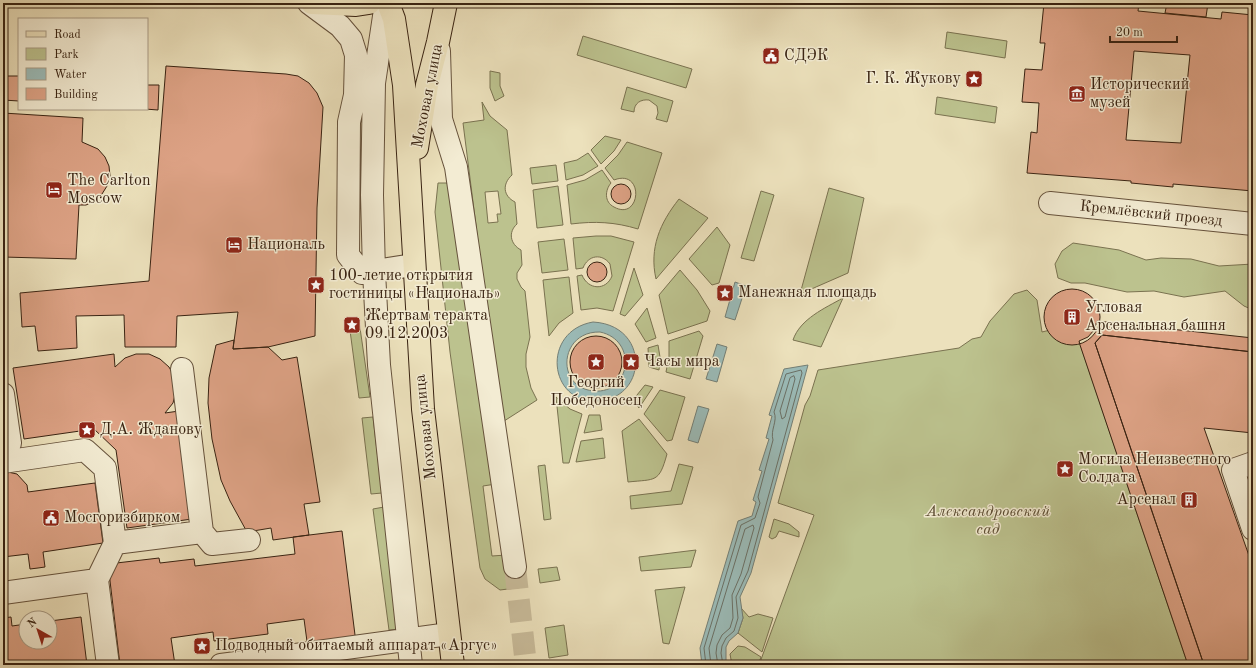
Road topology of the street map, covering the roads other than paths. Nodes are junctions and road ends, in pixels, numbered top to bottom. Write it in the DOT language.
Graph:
graph roads {
  1 [pos="316,3"];
  2 [pos="369,3"];
  3 [pos="387,3"];
  4 [pos="446,3"];
  5 [pos="438,42"];
  6 [pos="374,83"];
  7 [pos="410,188"];
  8 [pos="1050,203"];
  9 [pos="1253,224"];
  10 [pos="413,265"];
  11 [pos="374,272"];
  12 [pos="182,369"];
  13 [pos="3,394"];
  14 [pos="3,444"];
  15 [pos="3,462"];
  16 [pos="1253,463"];
  17 [pos="1253,529"];
  18 [pos="202,532"];
  19 [pos="249,540"];
  20 [pos="114,544"];
  21 [pos="515,567"];
  22 [pos="97,580"];
  23 [pos="3,593"];
  24 [pos="449,634"];
  25 [pos="408,640"];
  26 [pos="108,665"];
  27 [pos="221,665"];
  28 [pos="411,665"];
  29 [pos="453,665"];
  1 -- 2 [label="main road"];
  1 -- 6 [label="street"];
  1 -- 11 [label="street"];
  3 -- 6 [label="street"];
  3 -- 7 [label="main road, Моховая улица"];
  4 -- 5 [label="main road, Моховая улица"];
  5 -- 7 [label="main road, Моховая улица"];
  5 -- 21 [label="street"];
  6 -- 11 [label="street"];
  7 -- 10 [label="main road, Моховая улица"];
  8 -- 9 [label="street, Кремлёвский проезд"];
  10 -- 11 [label="street"];
  10 -- 24 [label="main road, Моховая улица"];
  11 -- 25 [label="street"];
  12 -- 18 [label="street"];
  13 -- 14 [label="street"];
  15 -- 20 [label="street"];
  16 -- 17 [label="street"];
  18 -- 19 [label="street"];
  18 -- 20 [label="street"];
  20 -- 22 [label="street"];
  22 -- 23 [label="street"];
  22 -- 26 [label="street"];
  24 -- 25 [label="street"];
  24 -- 29 [label="main road, Моховая улица"];
  25 -- 27 [label="street"];
  25 -- 28 [label="street"];
}
